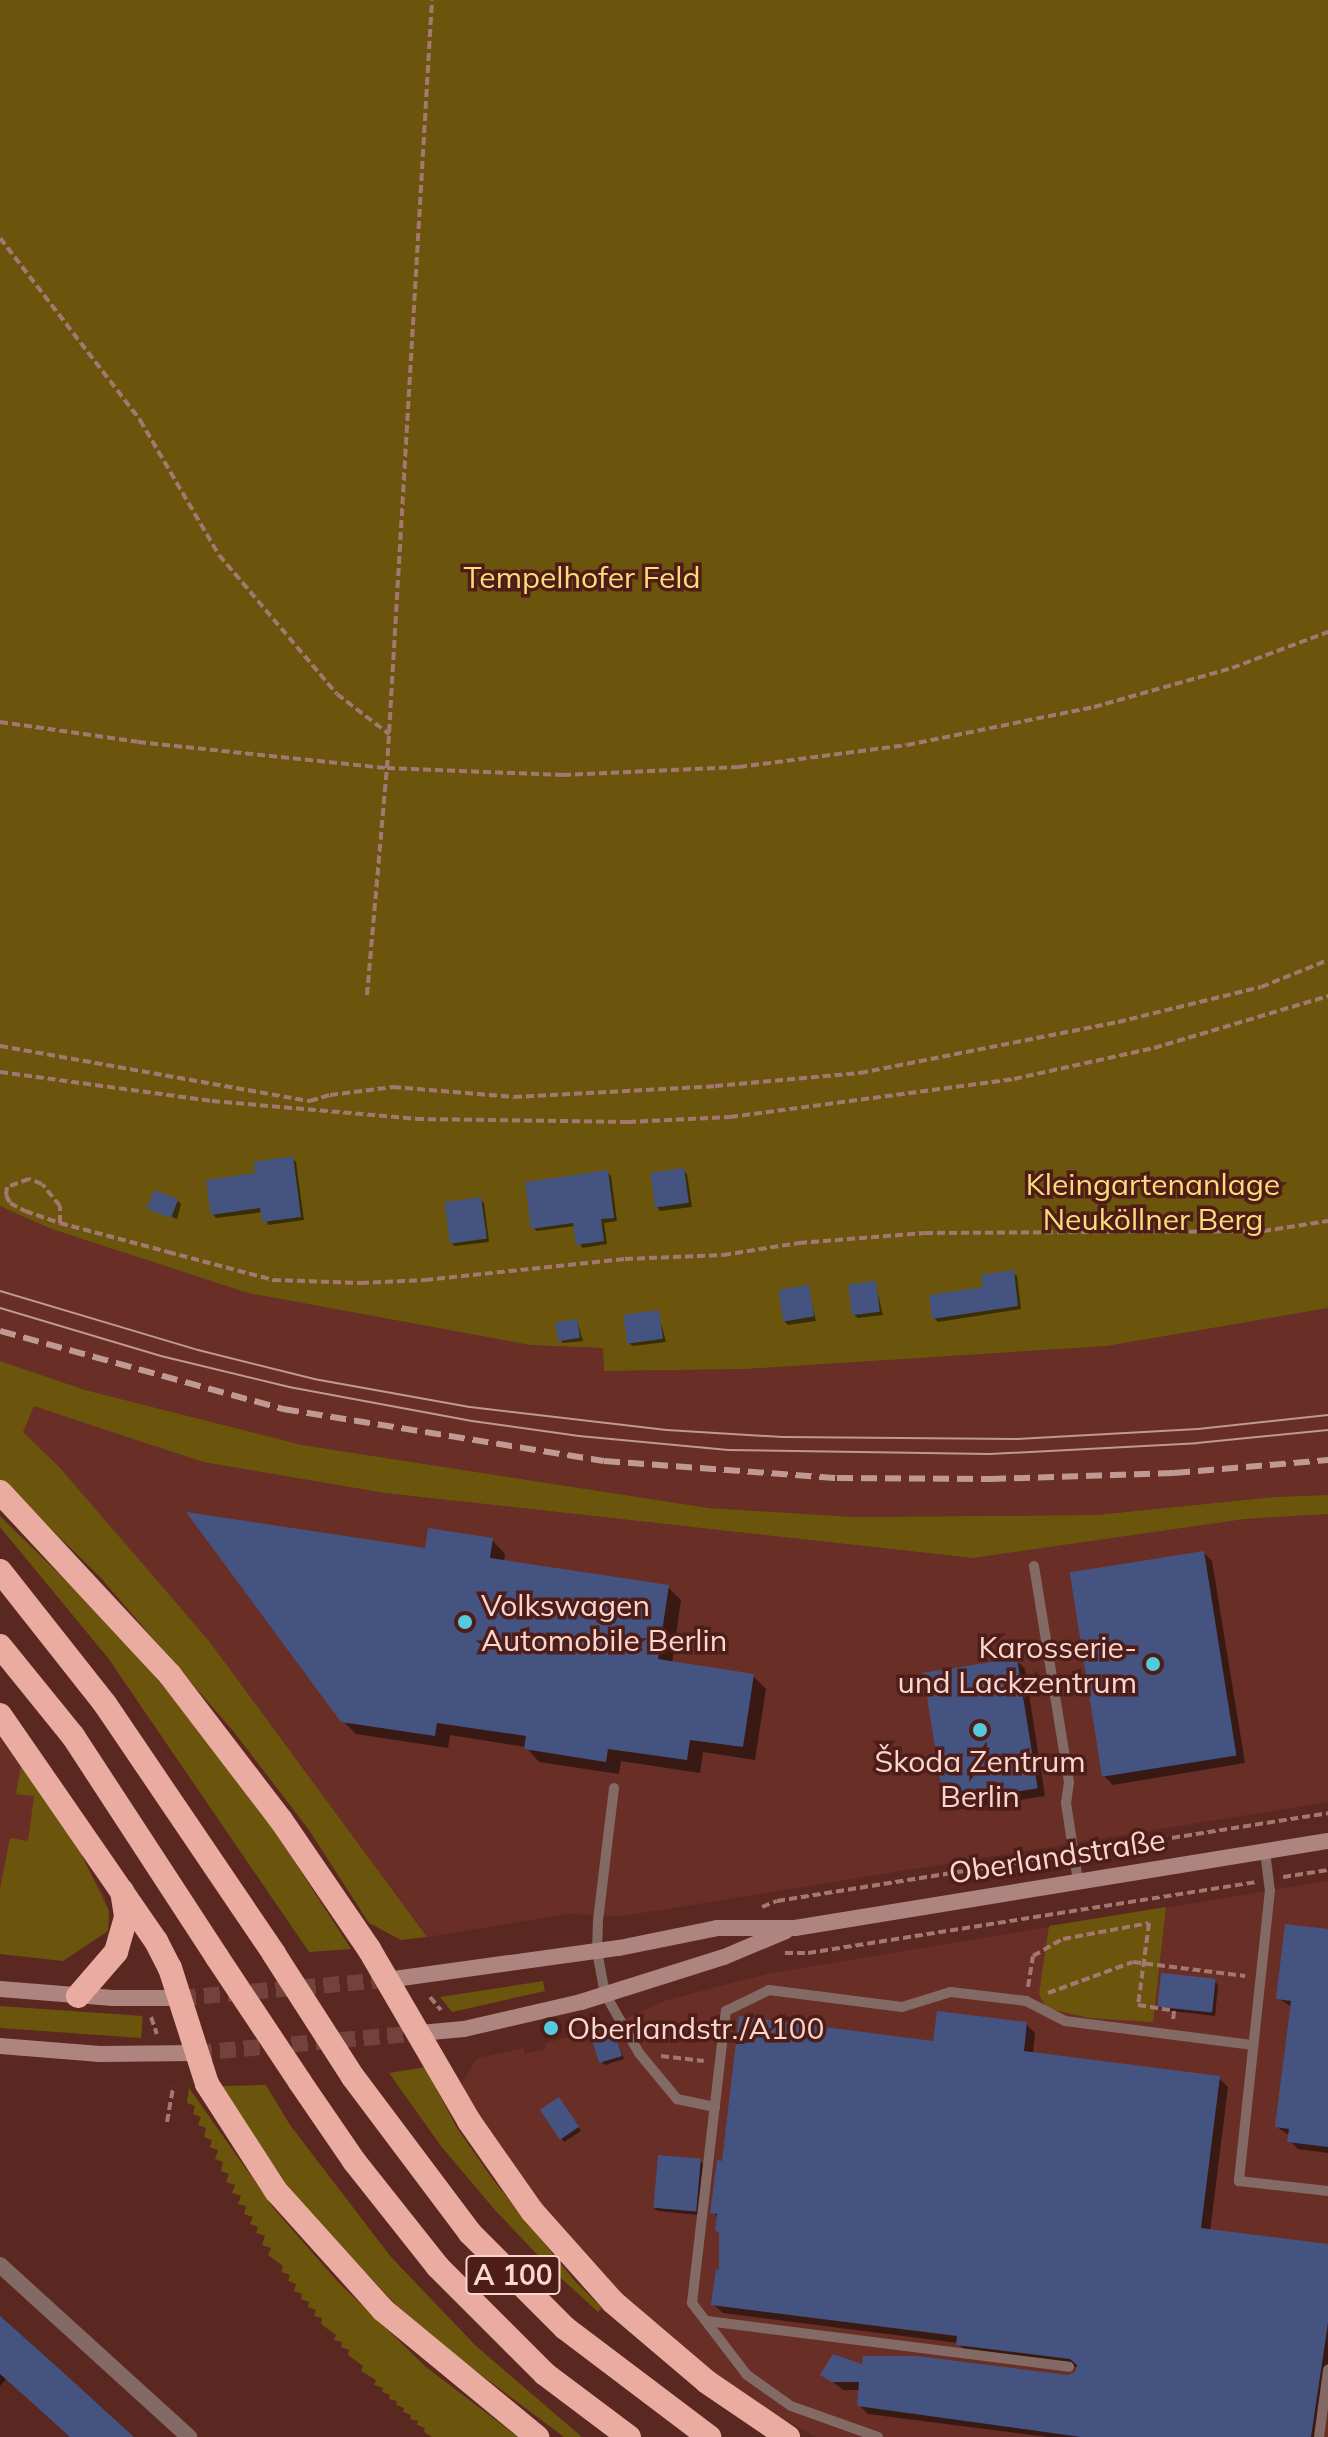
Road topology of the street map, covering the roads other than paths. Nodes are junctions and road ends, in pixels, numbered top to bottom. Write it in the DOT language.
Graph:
graph roads {
  1 [pos="0,1492"];
  2 [pos="1034,1566"];
  3 [pos="0,1571"];
  4 [pos="0,1646"];
  5 [pos="0,1715"];
  6 [pos="614,1788"];
  7 [pos="1328,1841"];
  8 [pos="1265,1851"];
  9 [pos="1078,1881"];
  10 [pos="121,1888"];
  11 [pos="795,1928"];
  12 [pos="597,1951"];
  13 [pos="387,1980"];
  14 [pos="0,1989"];
  15 [pos="605,1994"];
  16 [pos="78,1996"];
  17 [pos="180,1998"];
  18 [pos="420,2033"];
  19 [pos="1253,2045"];
  20 [pos="0,2046"];
  21 [pos="196,2053"];
  22 [pos="715,2107"];
  23 [pos="1328,2191"];
  24 [pos="0,2265"];
  25 [pos="707,2321"];
  26 [pos="1069,2367"];
  27 [pos="1328,2370"];
  28 [pos="189,2437"];
  29 [pos="537,2437"];
  30 [pos="629,2437"];
  31 [pos="709,2437"];
  32 [pos="788,2437"];
  33 [pos="878,2437"];
  34 [pos="1319,2437"];
  1 -- 13 [label="highway"];
  2 -- 9 [label="lane"];
  3 -- 31 [label="highway, A 100, bridge"];
  4 -- 30 [label="highway, A 100, bridge"];
  5 -- 10 [label="highway"];
  6 -- 12 [label="lane"];
  7 -- 8 [label="street, Oberlandstraße"];
  8 -- 9 [label="street, Oberlandstraße"];
  8 -- 19 [label="lane"];
  9 -- 11 [label="street, Oberlandstraße"];
  10 -- 16 [label="highway"];
  10 -- 17 [label="highway"];
  11 -- 12 [label="street, Oberlandstraße"];
  11 -- 15 [label="street, Oberlandstraße"];
  12 -- 13 [label="street, Oberlandstraße"];
  12 -- 15 [label="lane"];
  13 -- 18 [label="highway"];
  14 -- 16 [label="street"];
  15 -- 18 [label="street, Oberlandstraße"];
  15 -- 22 [label="lane"];
  16 -- 17 [label="street"];
  17 -- 21 [label="highway"];
  18 -- 32 [label="highway"];
  19 -- 22 [label="lane"];
  19 -- 23 [label="lane"];
  20 -- 21 [label="street"];
  21 -- 29 [label="highway"];
  22 -- 25 [label="lane"];
  24 -- 28 [label="street"];
  25 -- 26 [label="lane"];
  25 -- 33 [label="lane"];
  27 -- 34 [label="lane"];
}
